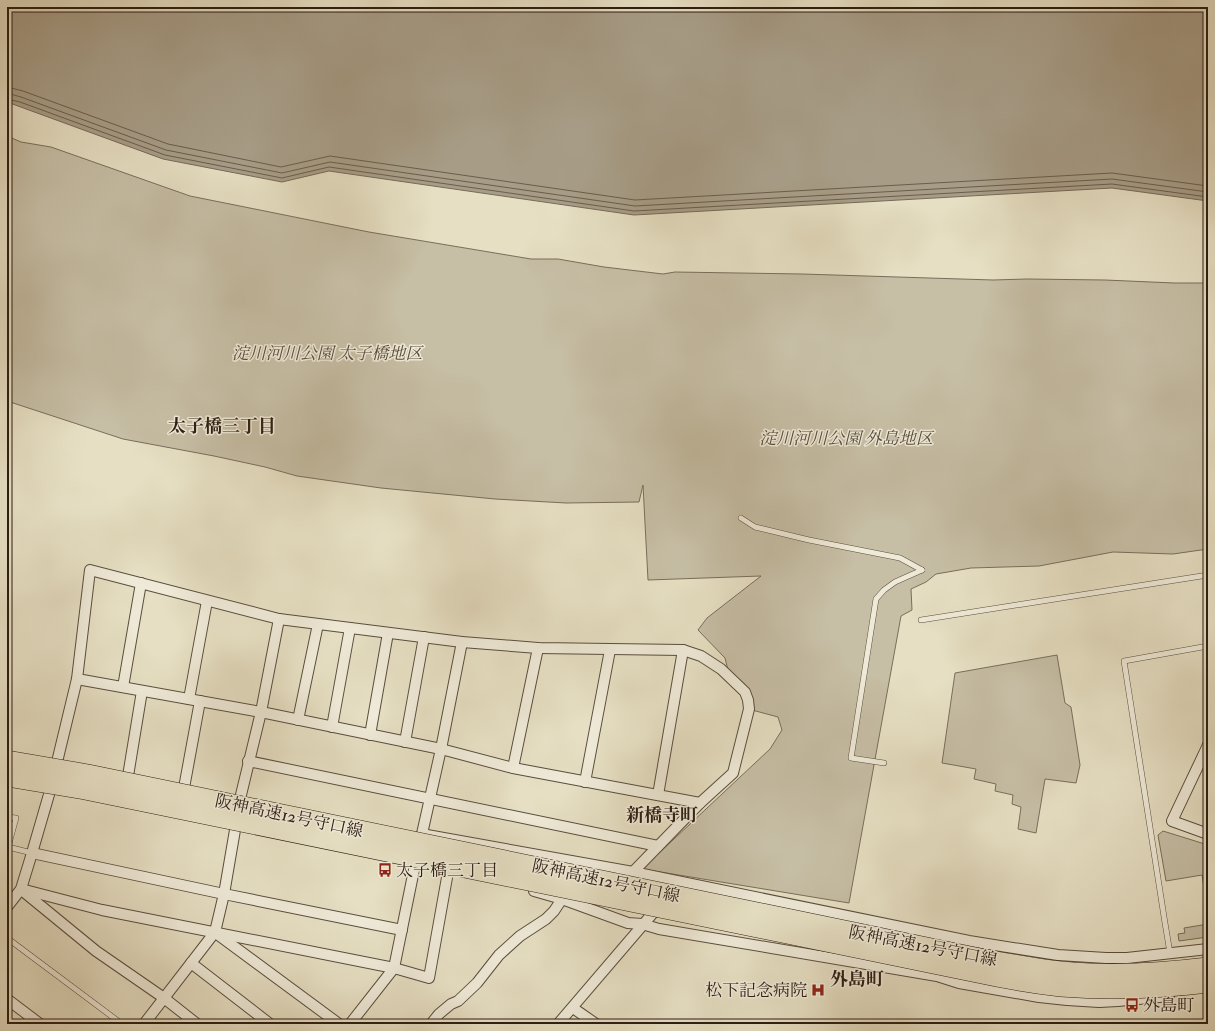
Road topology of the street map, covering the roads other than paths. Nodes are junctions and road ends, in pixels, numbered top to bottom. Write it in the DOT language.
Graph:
graph roads {
  1 [pos="741,518"];
  2 [pos="1208,575"];
  3 [pos="141,583"];
  4 [pos="207,600"];
  5 [pos="279,619"];
  6 [pos="921,620"];
  7 [pos="318,624"];
  8 [pos="350,628"];
  9 [pos="388,633"];
  10 [pos="424,637"];
  11 [pos="462,642"];
  12 [pos="1208,646"];
  13 [pos="538,648"];
  14 [pos="610,650"];
  15 [pos="683,650"];
  16 [pos="77,679"];
  17 [pos="123,687"];
  18 [pos="142,691"];
  19 [pos="189,699"];
  20 [pos="200,701"];
  21 [pos="261,712"];
  22 [pos="298,720"];
  23 [pos="332,727"];
  24 [pos="370,735"];
  25 [pos="405,742"];
  26 [pos="1208,745"];
  27 [pos="441,749"];
  28 [pos="7,752"];
  29 [pos="7,760"];
  30 [pos="57,761"];
  31 [pos="248,761"];
  32 [pos="884,763"];
  33 [pos="513,768"];
  34 [pos="128,776"];
  35 [pos="7,777"];
  36 [pos="585,782"];
  37 [pos="7,785"];
  38 [pos="184,788"];
  39 [pos="50,791"];
  40 [pos="658,795"];
  41 [pos="243,799"];
  42 [pos="430,799"];
  43 [pos="700,803"];
  44 [pos="7,817"];
  45 [pos="235,830"];
  46 [pos="423,834"];
  47 [pos="1208,834"];
  48 [pos="658,846"];
  49 [pos="7,847"];
  50 [pos="32,853"];
  51 [pos="415,865"];
  52 [pos="448,872"];
  53 [pos="633,872"];
  54 [pos="680,882"];
  55 [pos="21,889"];
  56 [pos="224,894"];
  57 [pos="562,899"];
  58 [pos="7,907"];
  59 [pos="642,924"];
  60 [pos="402,930"];
  61 [pos="215,932"];
  62 [pos="7,938"];
  63 [pos="1208,949"];
  64 [pos="1170,953"];
  65 [pos="191,964"];
  66 [pos="1208,967"];
  67 [pos="394,968"];
  68 [pos="1208,983"];
  69 [pos="1208,991"];
  70 [pos="164,998"];
  71 [pos="7,999"];
  72 [pos="573,1008"];
  73 [pos="40,1024"];
  74 [pos="122,1024"];
  75 [pos="144,1024"];
  76 [pos="196,1024"];
  77 [pos="270,1024"];
  78 [pos="339,1024"];
  79 [pos="350,1024"];
  80 [pos="431,1024"];
  81 [pos="558,1024"];
  82 [pos="596,1024"];
  1 -- 32 [label="lane"];
  2 -- 6 [label="lane"];
  3 -- 4 [label="street"];
  3 -- 16 [label="street"];
  3 -- 17 [label="street"];
  4 -- 5 [label="street"];
  4 -- 19 [label="street"];
  5 -- 7 [label="street"];
  5 -- 21 [label="street"];
  7 -- 8 [label="street"];
  7 -- 22 [label="street"];
  8 -- 9 [label="street"];
  8 -- 23 [label="street"];
  9 -- 10 [label="street"];
  9 -- 24 [label="street"];
  10 -- 11 [label="street"];
  10 -- 25 [label="street"];
  11 -- 13 [label="street"];
  11 -- 27 [label="street"];
  12 -- 64 [label="lane"];
  13 -- 14 [label="street"];
  13 -- 33 [label="street"];
  14 -- 15 [label="street"];
  14 -- 36 [label="street"];
  15 -- 40 [label="street"];
  15 -- 43 [label="street"];
  16 -- 17 [label="street"];
  16 -- 30 [label="street"];
  17 -- 18 [label="street"];
  18 -- 19 [label="street"];
  18 -- 34 [label="street"];
  19 -- 20 [label="street"];
  20 -- 21 [label="street"];
  20 -- 38 [label="street"];
  21 -- 22 [label="street"];
  21 -- 31 [label="street"];
  22 -- 23 [label="street"];
  23 -- 24 [label="street"];
  24 -- 25 [label="street"];
  25 -- 27 [label="street"];
  26 -- 47 [label="street"];
  27 -- 33 [label="street"];
  27 -- 42 [label="street"];
  28 -- 30 [label="street"];
  29 -- 66 [label="highway, 阪神高速12号守口線, bridge"];
  30 -- 34 [label="street"];
  30 -- 39 [label="street"];
  31 -- 41 [label="street"];
  31 -- 42 [label="street"];
  33 -- 36 [label="street"];
  34 -- 38 [label="street"];
  35 -- 68 [label="highway, 阪神高速12号守口線, bridge"];
  36 -- 40 [label="street"];
  37 -- 39 [label="street"];
  38 -- 41 [label="street"];
  39 -- 45 [label="street"];
  39 -- 50 [label="street"];
  40 -- 43 [label="street"];
  41 -- 45 [label="street"];
  41 -- 46 [label="street"];
  42 -- 46 [label="street"];
  42 -- 48 [label="street"];
  43 -- 48 [label="street"];
  44 -- 49 [label="lane"];
  45 -- 51 [label="street"];
  45 -- 56 [label="street"];
  46 -- 51 [label="street"];
  46 -- 53 [label="street"];
  48 -- 53 [label="street"];
  49 -- 50 [label="lane"];
  50 -- 55 [label="street"];
  50 -- 56 [label="street"];
  51 -- 52 [label="street"];
  51 -- 60 [label="street"];
  52 -- 57 [label="street"];
  52 -- 67 [label="street"];
  53 -- 54 [label="street"];
  54 -- 59 [label="street"];
  54 -- 64 [label="street"];
  55 -- 58 [label="street"];
  55 -- 61 [label="street"];
  55 -- 70 [label="street"];
  56 -- 60 [label="street"];
  56 -- 61 [label="street"];
  57 -- 59 [label="street"];
  57 -- 80 [label="street"];
  59 -- 69 [label="street"];
  59 -- 72 [label="street"];
  60 -- 67 [label="street"];
  61 -- 65 [label="street"];
  61 -- 67 [label="street"];
  61 -- 78 [label="street"];
  62 -- 74 [label="lane"];
  63 -- 64 [label="street"];
  65 -- 70 [label="street"];
  65 -- 77 [label="street"];
  67 -- 79 [label="street"];
  70 -- 75 [label="street"];
  70 -- 76 [label="street"];
  71 -- 73 [label="street"];
  72 -- 81 [label="street"];
  72 -- 82 [label="street"];
}
